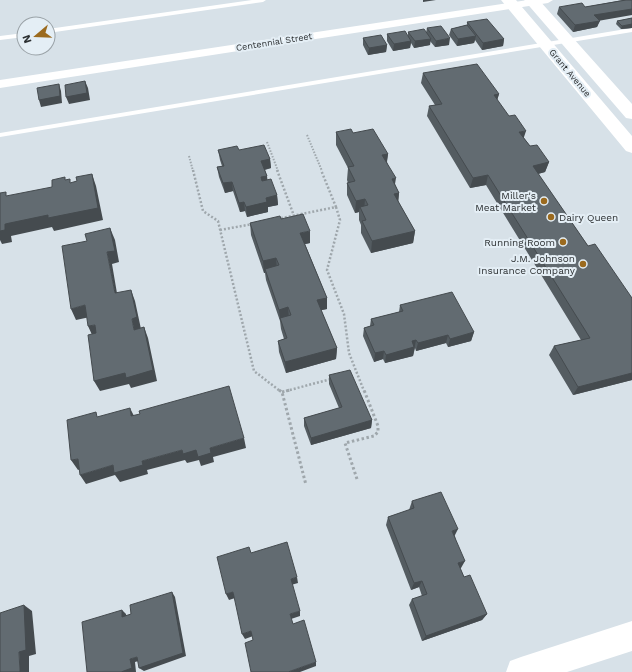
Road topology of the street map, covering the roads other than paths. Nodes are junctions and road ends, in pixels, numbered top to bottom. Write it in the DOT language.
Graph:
graph roads {
  1 [pos="263,0"];
  2 [pos="548,0"];
  3 [pos="532,1"];
  4 [pos="510,3"];
  5 [pos="56,30"];
  6 [pos="632,30"];
  7 [pos="16,36"];
  8 [pos="0,38"];
  9 [pos="568,41"];
  10 [pos="545,44"];
  11 [pos="0,84"];
  12 [pos="632,114"];
  13 [pos="0,135"];
  14 [pos="632,147"];
  15 [pos="632,636"];
  16 [pos="521,672"];
  1 -- 5 [label="lane"];
  2 -- 3 [label="street, Centennial Street"];
  3 -- 4 [label="street, Centennial Street"];
  3 -- 9 [label="main road, Grant Avenue"];
  4 -- 10 [label="main road, Grant Avenue"];
  4 -- 11 [label="street, Centennial Street"];
  6 -- 9 [label="lane"];
  7 -- 8 [label="lane"];
  9 -- 10 [label="lane"];
  9 -- 12 [label="main road, Grant Avenue"];
  10 -- 13 [label="lane"];
  10 -- 14 [label="main road, Grant Avenue"];
  15 -- 16 [label="main road"];
}
